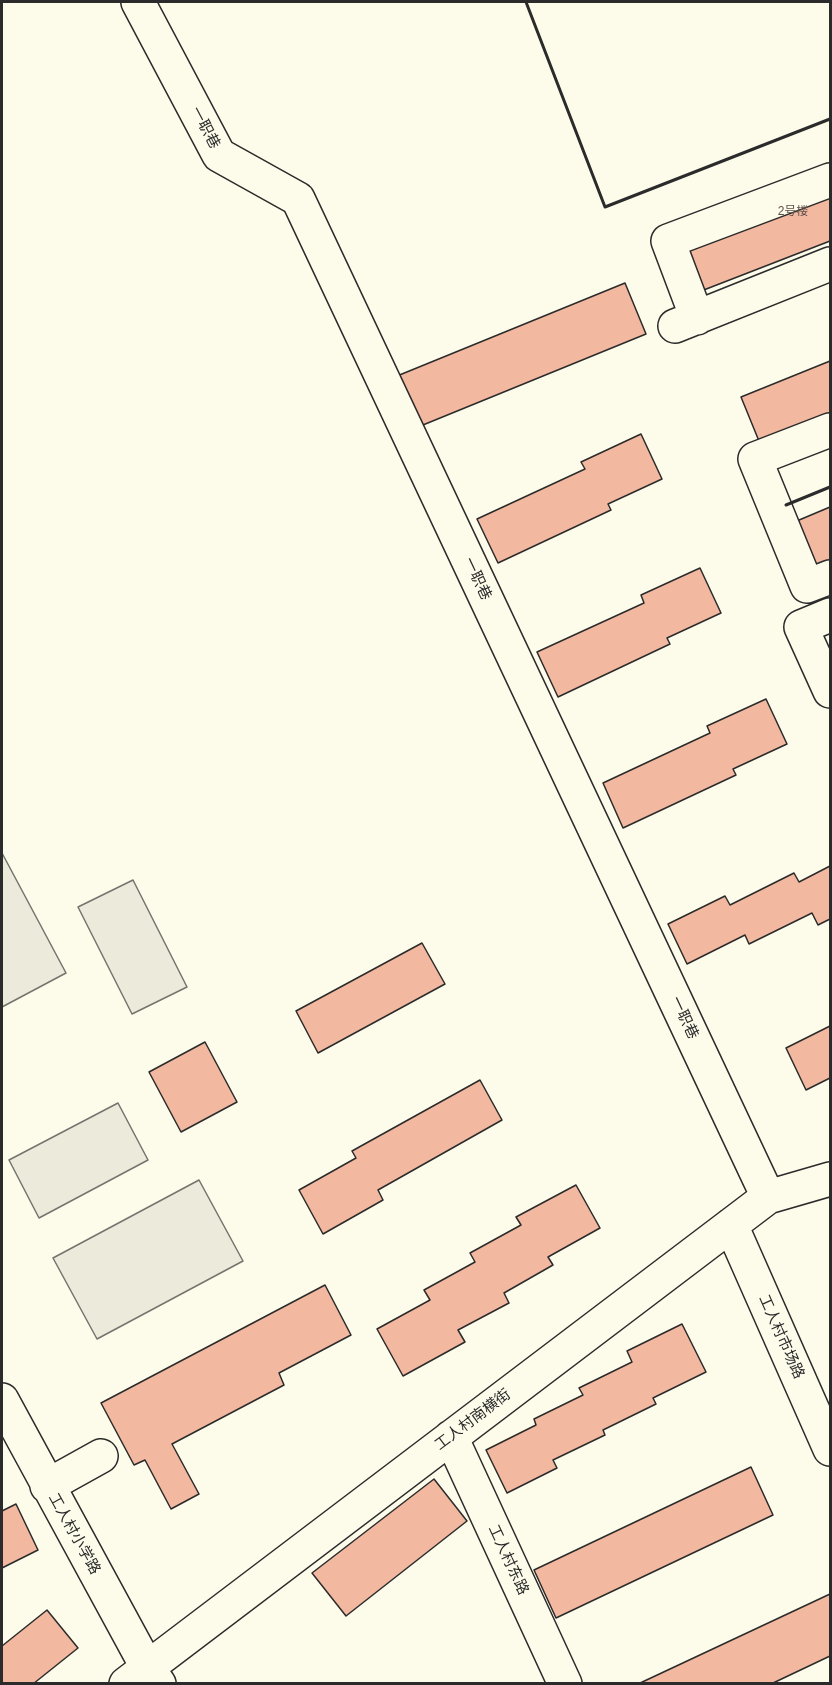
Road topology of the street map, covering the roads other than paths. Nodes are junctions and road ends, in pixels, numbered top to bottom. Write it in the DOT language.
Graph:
graph roads {
  1 [pos="138,2"];
  2 [pos="831,180"];
  3 [pos="831,264"];
  4 [pos="831,430"];
  5 [pos="831,577"];
  6 [pos="831,615"];
  7 [pos="831,691"];
  8 [pos="831,1179"];
  9 [pos="768,1197"];
  10 [pos="731,1225"];
  11 [pos="2,1400"];
  12 [pos="451,1437"];
  13 [pos="831,1449"];
  14 [pos="101,1456"];
  15 [pos="47,1486"];
  16 [pos="144,1678"];
  17 [pos="565,1683"];
  1 -- 9 [label="street, 一职巷"];
  2 -- 3 [label="street"];
  4 -- 5 [label="street"];
  6 -- 7 [label="street"];
  8 -- 9 [label="street, 工人村南横街"];
  9 -- 10 [label="street, 工人村南横街"];
  10 -- 12 [label="street, 工人村南横街"];
  10 -- 13 [label="street, 工人村市场路"];
  11 -- 15 [label="street, 工人村小学路"];
  12 -- 16 [label="street, 工人村南横街"];
  12 -- 17 [label="street, 工人村东路"];
  14 -- 15 [label="street"];
  15 -- 16 [label="street, 工人村小学路"];
}
